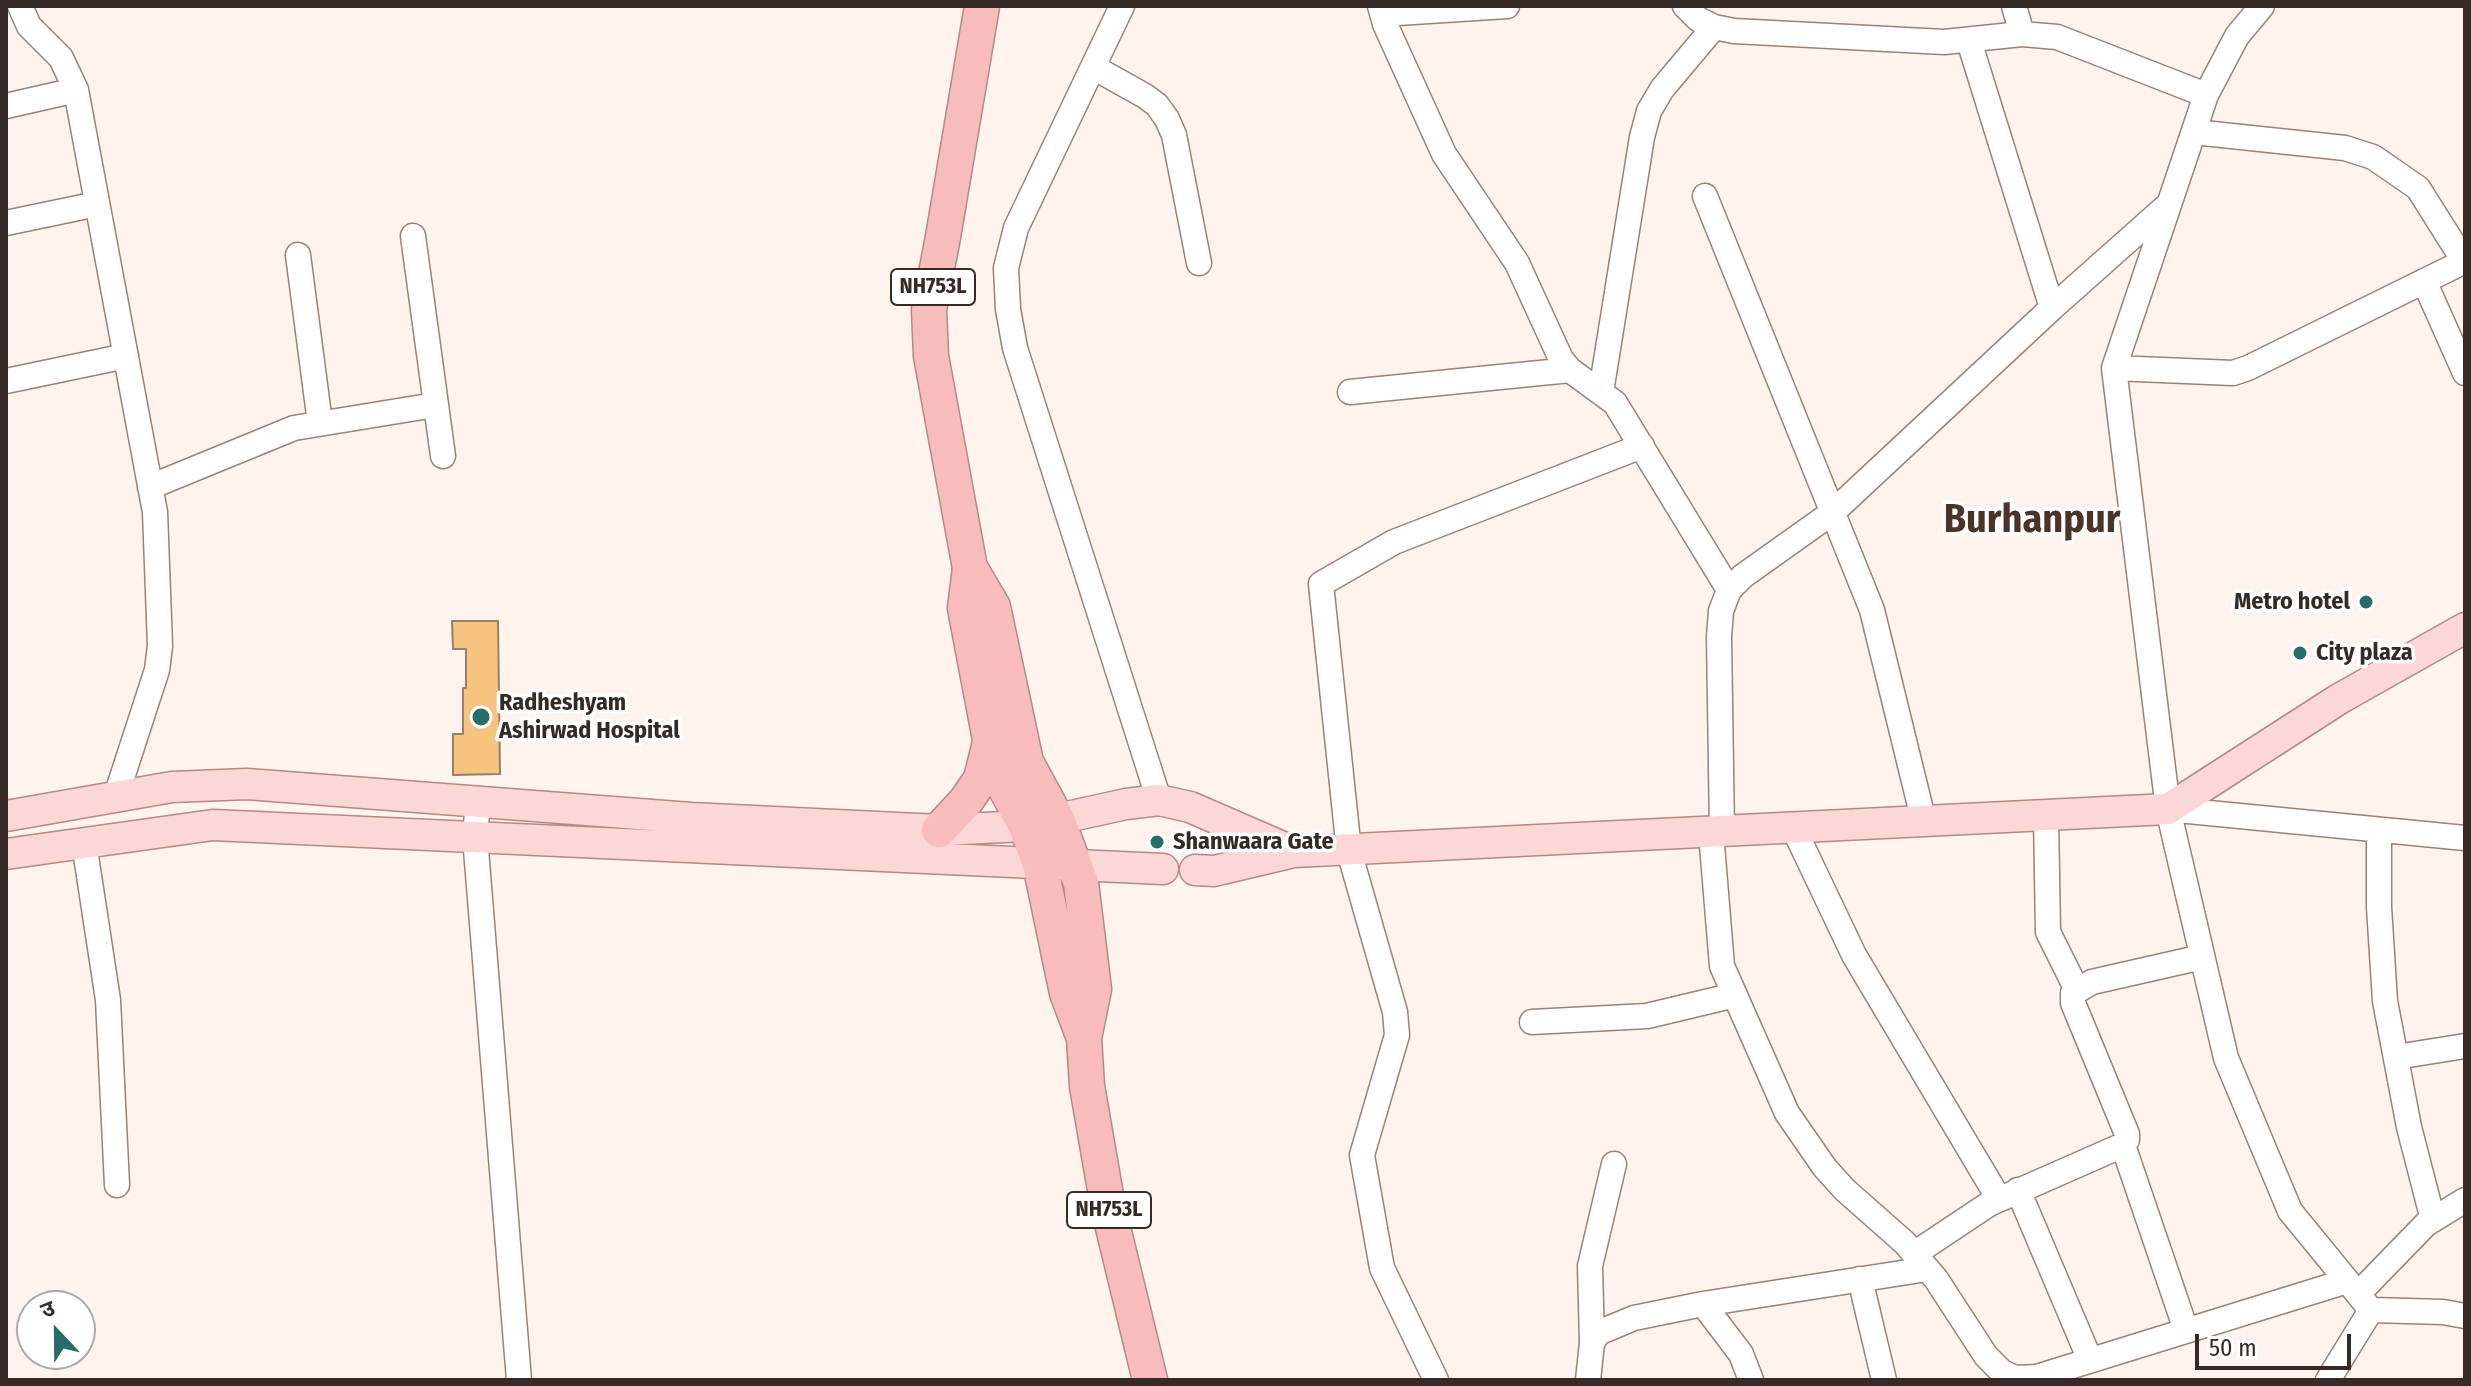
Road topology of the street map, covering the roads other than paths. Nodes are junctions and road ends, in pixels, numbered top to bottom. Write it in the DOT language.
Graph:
graph roads {
  1 [pos="982,6"];
  2 [pos="1122,6"];
  3 [pos="1507,6"];
  4 [pos="1685,6"];
  5 [pos="2014,6"];
  6 [pos="2262,6"];
  7 [pos="21,7"];
  8 [pos="1381,10"];
  9 [pos="1714,27"];
  10 [pos="2022,34"];
  11 [pos="1969,41"];
  12 [pos="1093,67"];
  13 [pos="76,90"];
  14 [pos="2206,95"];
  15 [pos="6,106"];
  16 [pos="2194,132"];
  17 [pos="1705,196"];
  18 [pos="97,204"];
  19 [pos="2169,204"];
  20 [pos="6,223"];
  21 [pos="413,236"];
  22 [pos="298,255"];
  23 [pos="2464,261"];
  24 [pos="1199,263"];
  25 [pos="2424,281"];
  26 [pos="2052,308"];
  27 [pos="126,356"];
  28 [pos="2114,368"];
  29 [pos="1570,370"];
  30 [pos="2465,373"];
  31 [pos="6,381"];
  32 [pos="1350,392"];
  33 [pos="1601,392"];
  34 [pos="435,405"];
  35 [pos="320,423"];
  36 [pos="1642,446"];
  37 [pos="443,456"];
  38 [pos="150,487"];
  39 [pos="1833,512"];
  40 [pos="970,568"];
  41 [pos="1729,590"];
  42 [pos="2465,628"];
  43 [pos="991,741"];
  44 [pos="116,796"];
  45 [pos="1159,800"];
  46 [pos="478,801"];
  47 [pos="2168,809"];
  48 [pos="6,816"];
  49 [pos="2046,816"];
  50 [pos="1924,822"];
  51 [pos="1041,823"];
  52 [pos="1794,829"];
  53 [pos="939,830"];
  54 [pos="2379,830"];
  55 [pos="1717,833"];
  56 [pos="475,837"];
  57 [pos="2465,838"];
  58 [pos="84,843"];
  59 [pos="1349,851"];
  60 [pos="1294,852"];
  61 [pos="6,854"];
  62 [pos="1040,864"];
  63 [pos="1075,865"];
  64 [pos="1163,869"];
  65 [pos="1195,870"];
  66 [pos="2202,957"];
  67 [pos="2077,990"];
  68 [pos="1735,995"];
  69 [pos="1532,1022"];
  70 [pos="1084,1038"];
  71 [pos="2465,1046"];
  72 [pos="2396,1057"];
  73 [pos="2123,1145"];
  74 [pos="1614,1164"];
  75 [pos="117,1185"];
  76 [pos="2008,1194"];
  77 [pos="2465,1200"];
  78 [pos="2433,1220"];
  79 [pos="1920,1261"];
  80 [pos="1860,1279"];
  81 [pos="2359,1295"];
  82 [pos="1703,1304"];
  83 [pos="2465,1316"];
  84 [pos="2186,1330"];
  85 [pos="1592,1343"];
  86 [pos="2090,1360"];
  87 [pos="2004,1376"];
  88 [pos="2040,1379"];
  89 [pos="519,1380"];
  90 [pos="1150,1380"];
  91 [pos="1436,1380"];
  92 [pos="1588,1380"];
  93 [pos="1751,1380"];
  94 [pos="1884,1380"];
  95 [pos="2328,1380"];
  1 -- 40 [label="highway, NH753L"];
  2 -- 12 [label="street"];
  3 -- 8 [label="street"];
  4 -- 9 [label="street"];
  5 -- 10 [label="street"];
  6 -- 14 [label="street"];
  7 -- 13 [label="street"];
  8 -- 29 [label="street"];
  9 -- 11 [label="street"];
  9 -- 33 [label="street"];
  10 -- 11 [label="street"];
  10 -- 14 [label="street"];
  11 -- 26 [label="street"];
  12 -- 24 [label="street"];
  12 -- 45 [label="street"];
  13 -- 15 [label="street"];
  13 -- 18 [label="street"];
  14 -- 16 [label="street"];
  16 -- 19 [label="street"];
  16 -- 23 [label="street"];
  17 -- 39 [label="street"];
  18 -- 20 [label="street"];
  18 -- 27 [label="street"];
  19 -- 26 [label="street"];
  19 -- 28 [label="street"];
  21 -- 34 [label="street"];
  22 -- 35 [label="street"];
  23 -- 25 [label="street"];
  25 -- 28 [label="street"];
  25 -- 30 [label="street"];
  26 -- 39 [label="street"];
  27 -- 31 [label="street"];
  27 -- 38 [label="street"];
  28 -- 47 [label="street"];
  29 -- 32 [label="street"];
  29 -- 33 [label="street"];
  33 -- 36 [label="street"];
  34 -- 35 [label="street"];
  34 -- 37 [label="street"];
  35 -- 38 [label="street"];
  36 -- 41 [label="street"];
  36 -- 59 [label="street"];
  38 -- 44 [label="street"];
  39 -- 41 [label="street"];
  39 -- 50 [label="street"];
  40 -- 43 [label="highway, NH753L"];
  40 -- 51 [label="highway, NH753L"];
  41 -- 55 [label="street"];
  42 -- 47 [label="main road"];
  43 -- 51 [label="highway, NH753L"];
  43 -- 53 [label="highway"];
  44 -- 46 [label="main road"];
  44 -- 48 [label="main road"];
  45 -- 51 [label="main road"];
  45 -- 60 [label="main road"];
  46 -- 53 [label="main road"];
  46 -- 56 [label="street"];
  47 -- 49 [label="main road"];
  47 -- 54 [label="street"];
  47 -- 66 [label="street"];
  49 -- 50 [label="main road"];
  49 -- 67 [label="street"];
  50 -- 52 [label="main road"];
  51 -- 53 [label="main road"];
  51 -- 62 [label="highway, NH753L"];
  51 -- 63 [label="highway, NH753L"];
  52 -- 55 [label="main road"];
  52 -- 76 [label="street"];
  54 -- 57 [label="street"];
  54 -- 72 [label="street"];
  55 -- 59 [label="main road"];
  55 -- 68 [label="street"];
  56 -- 58 [label="main road"];
  56 -- 62 [label="main road"];
  56 -- 89 [label="street"];
  58 -- 61 [label="main road"];
  58 -- 75 [label="street"];
  59 -- 60 [label="main road"];
  59 -- 91 [label="street"];
  60 -- 65 [label="main road"];
  62 -- 63 [label="main road"];
  62 -- 70 [label="highway, NH753L"];
  63 -- 64 [label="main road"];
  63 -- 70 [label="highway, NH753L"];
  66 -- 67 [label="street"];
  66 -- 81 [label="street"];
  67 -- 73 [label="street"];
  68 -- 69 [label="street"];
  68 -- 79 [label="street"];
  70 -- 90 [label="highway, NH753L"];
  71 -- 72 [label="street"];
  72 -- 78 [label="street"];
  73 -- 76 [label="street"];
  73 -- 84 [label="street"];
  74 -- 85 [label="street"];
  76 -- 79 [label="street"];
  76 -- 86 [label="street"];
  77 -- 78 [label="street"];
  78 -- 81 [label="street"];
  79 -- 80 [label="street"];
  79 -- 87 [label="street"];
  80 -- 82 [label="street"];
  80 -- 94 [label="street"];
  81 -- 83 [label="street"];
  81 -- 84 [label="street"];
  81 -- 95 [label="street"];
  82 -- 85 [label="street"];
  82 -- 93 [label="street"];
  84 -- 86 [label="street"];
  85 -- 92 [label="street"];
  86 -- 88 [label="street"];
  87 -- 88 [label="street"];
}
